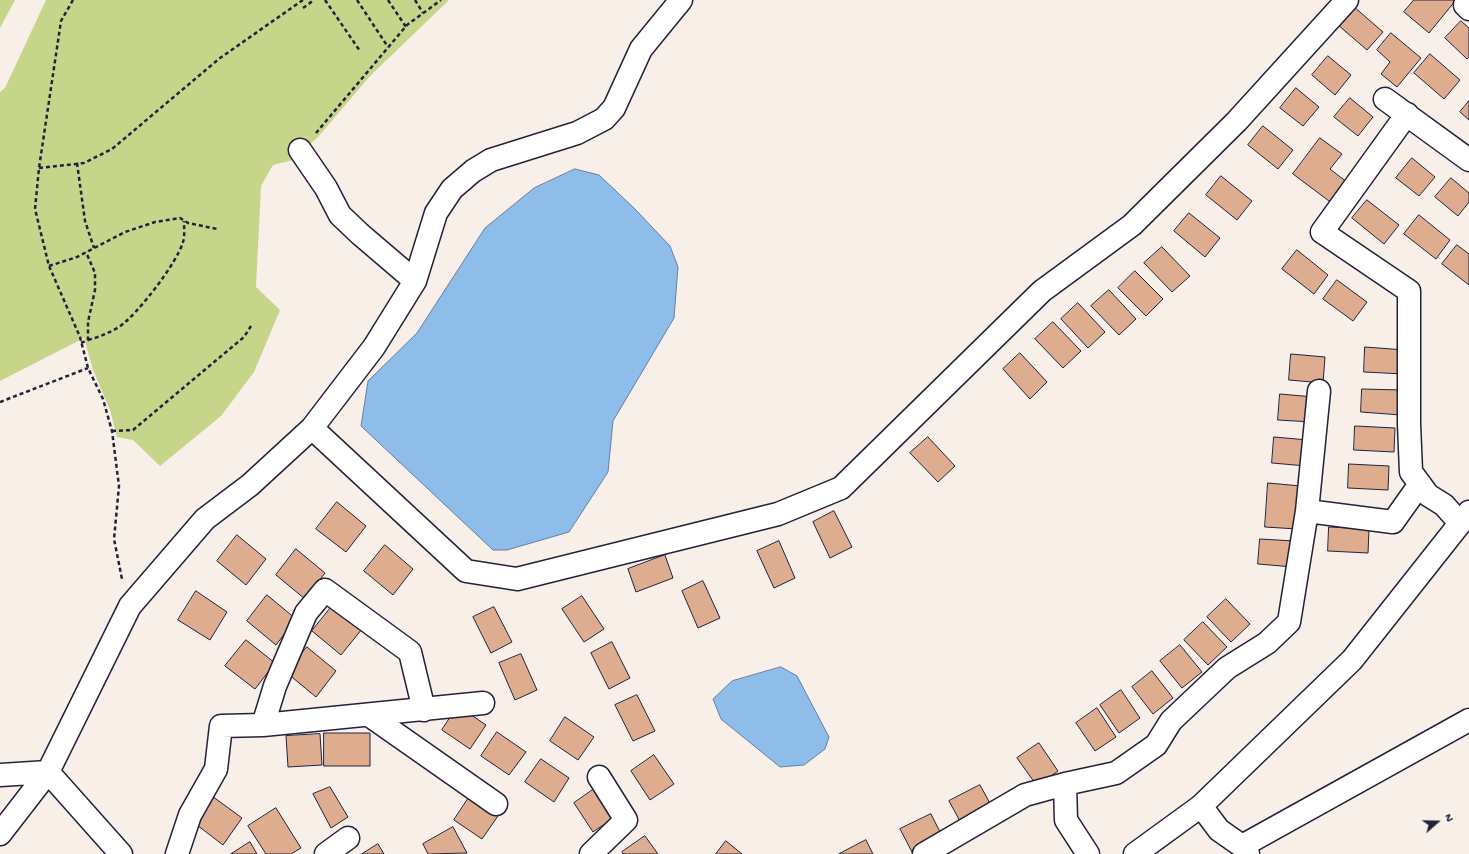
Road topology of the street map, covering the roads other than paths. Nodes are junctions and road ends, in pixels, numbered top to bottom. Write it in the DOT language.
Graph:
graph roads {
  1 [pos="681,0"];
  2 [pos="1347,0"];
  3 [pos="1385,99"];
  4 [pos="1407,114"];
  5 [pos="300,150"];
  6 [pos="1469,160"];
  7 [pos="415,281"];
  8 [pos="1319,391"];
  9 [pos="312,428"];
  10 [pos="1420,484"];
  11 [pos="1307,511"];
  12 [pos="1465,517"];
  13 [pos="483,703"];
  14 [pos="424,710"];
  15 [pos="368,715"];
  16 [pos="1469,720"];
  17 [pos="263,725"];
  18 [pos="48,772"];
  19 [pos="0,775"];
  20 [pos="599,777"];
  21 [pos="1065,784"];
  22 [pos="496,804"];
  23 [pos="1201,806"];
  24 [pos="0,834"];
  25 [pos="348,838"];
  26 [pos="1245,850"];
  27 [pos="121,854"];
  28 [pos="177,854"];
  29 [pos="326,854"];
  30 [pos="591,854"];
  31 [pos="924,854"];
  32 [pos="1088,854"];
  33 [pos="1136,854"];
  1 -- 7 [label="street"];
  2 -- 9 [label="street"];
  3 -- 4 [label="street"];
  4 -- 6 [label="street"];
  4 -- 10 [label="street"];
  5 -- 7 [label="street"];
  7 -- 9 [label="street"];
  8 -- 11 [label="street"];
  9 -- 18 [label="street"];
  10 -- 11 [label="street"];
  10 -- 12 [label="street"];
  11 -- 21 [label="street"];
  12 -- 23 [label="street"];
  13 -- 14 [label="street"];
  14 -- 15 [label="street"];
  14 -- 17 [label="street"];
  15 -- 17 [label="street"];
  15 -- 22 [label="street"];
  16 -- 26 [label="street"];
  17 -- 28 [label="street"];
  18 -- 19 [label="street"];
  18 -- 24 [label="street"];
  18 -- 27 [label="street"];
  20 -- 30 [label="street"];
  21 -- 31 [label="street"];
  21 -- 32 [label="street"];
  23 -- 26 [label="street"];
  23 -- 33 [label="street"];
  25 -- 29 [label="street"];
}
